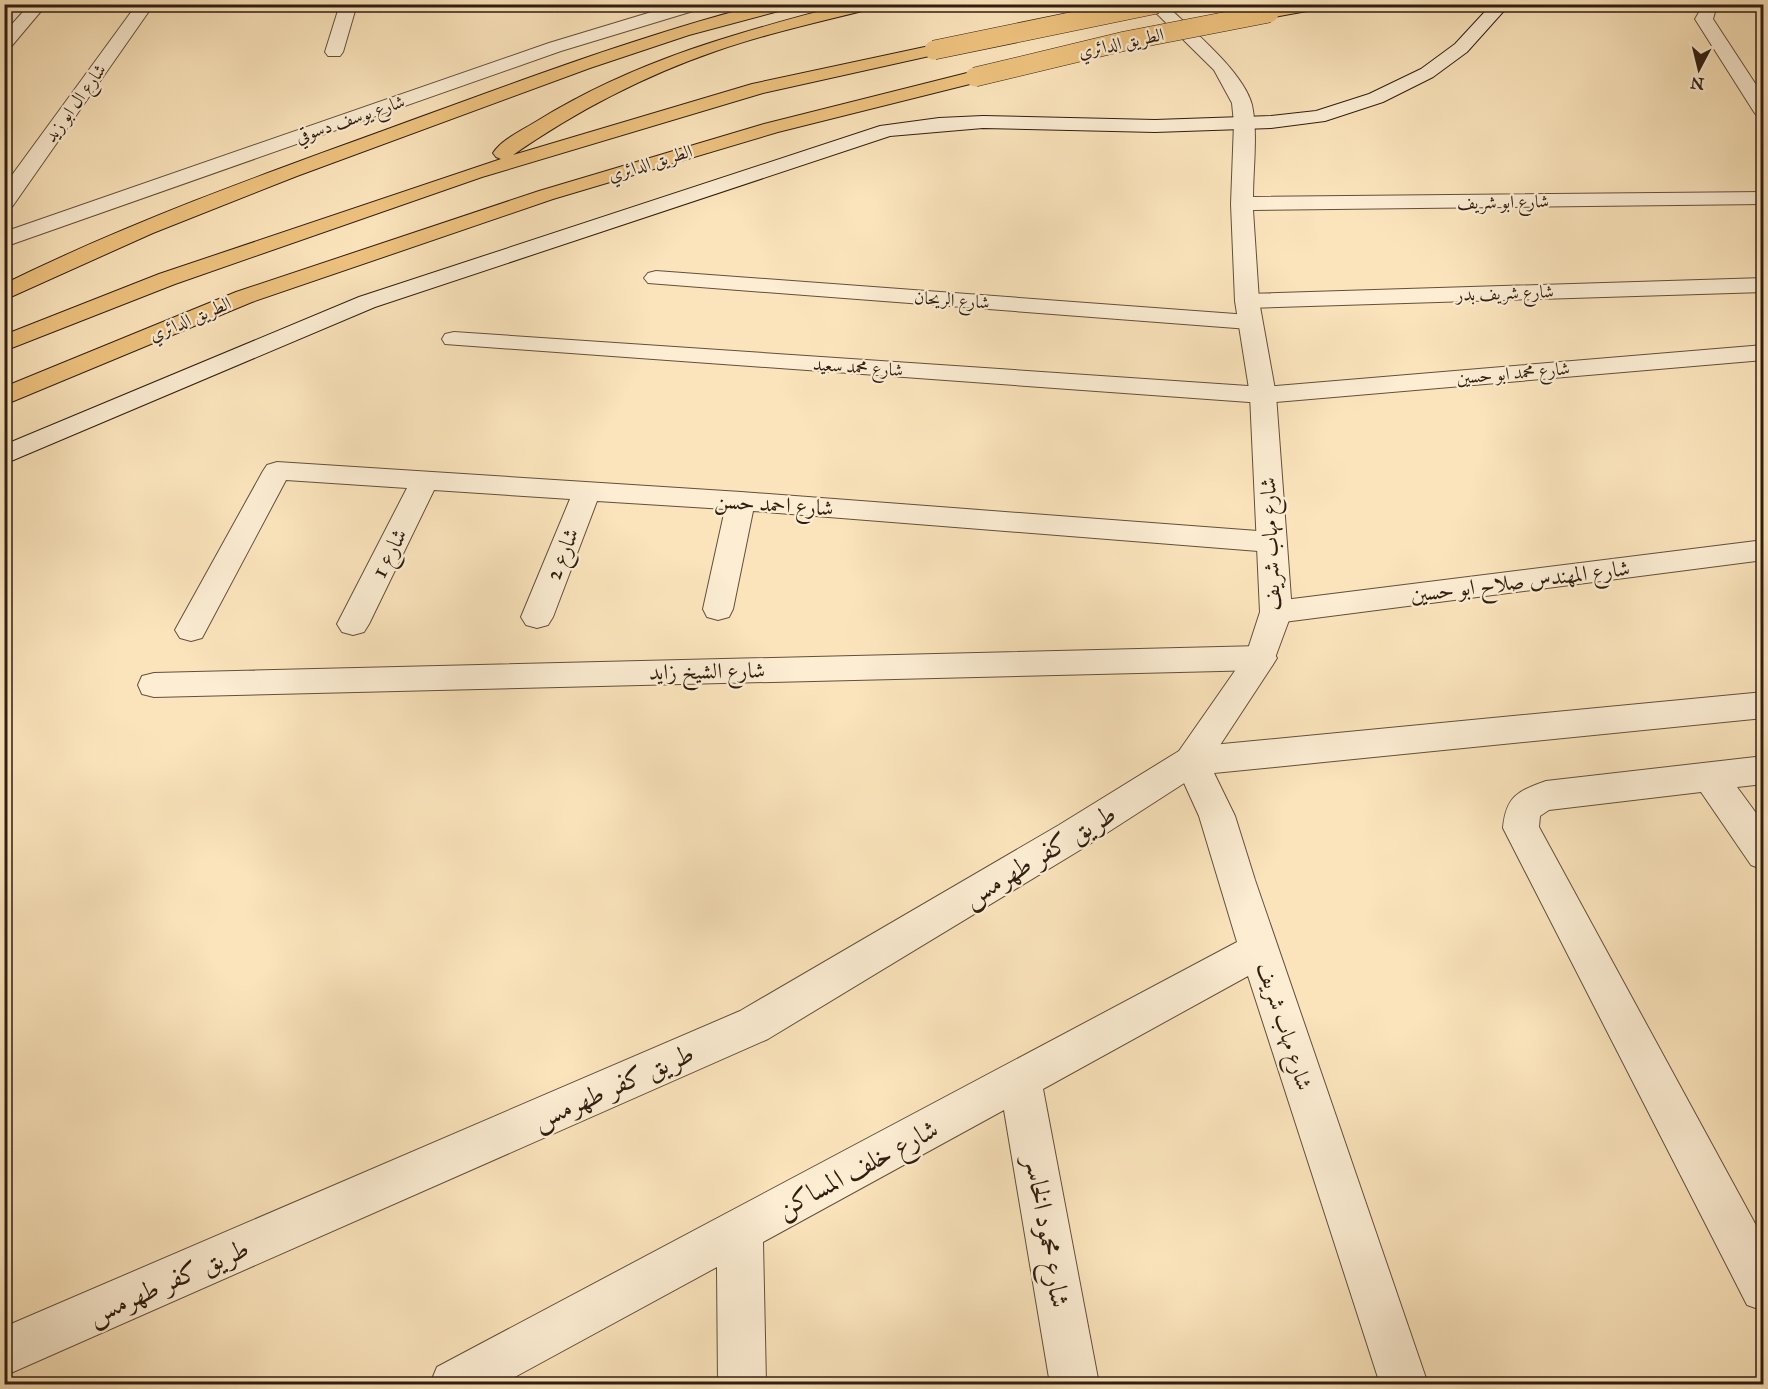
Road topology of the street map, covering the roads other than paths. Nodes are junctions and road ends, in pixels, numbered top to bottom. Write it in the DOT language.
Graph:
graph roads {
  1 [pos="39,4"];
  2 [pos="146,4"];
  3 [pos="349,4"];
  4 [pos="697,4"];
  5 [pos="784,4"];
  6 [pos="868,4"];
  7 [pos="1156,4"];
  8 [pos="1318,4"];
  9 [pos="1502,4"];
  10 [pos="1719,4"];
  11 [pos="4,44"];
  12 [pos="334,52"];
  13 [pos="1764,112"];
  14 [pos="1244,123"];
  15 [pos="475,173"];
  16 [pos="1764,198"];
  17 [pos="4,202"];
  18 [pos="1242,204"];
  19 [pos="4,240"];
  20 [pos="656,278"];
  21 [pos="1764,285"];
  22 [pos="4,293"];
  23 [pos="1248,312"];
  24 [pos="454,339"];
  25 [pos="4,344"];
  26 [pos="1764,352"];
  27 [pos="1263,395"];
  28 [pos="4,397"];
  29 [pos="4,455"];
  30 [pos="425,481"];
  31 [pos="587,491"];
  32 [pos="741,501"];
  33 [pos="1271,542"];
  34 [pos="1764,550"];
  35 [pos="718,609"];
  36 [pos="1276,612"];
  37 [pos="537,616"];
  38 [pos="353,624"];
  39 [pos="191,630"];
  40 [pos="1260,658"];
  41 [pos="154,685"];
  42 [pos="1764,705"];
  43 [pos="1191,761"];
  44 [pos="1764,770"];
  45 [pos="1710,776"];
  46 [pos="1764,854"];
  47 [pos="1260,950"];
  48 [pos="1020,1080"];
  49 [pos="740,1230"];
  50 [pos="1764,1288"];
  51 [pos="4,1352"];
  52 [pos="454,1384"];
  53 [pos="742,1384"];
  54 [pos="1076,1384"];
  55 [pos="1404,1384"];
  1 -- 11 [label="street"];
  2 -- 17 [label="street, شارع ال ابو زيد"];
  3 -- 12 [label="street"];
  4 -- 19 [label="street, شارع يوسف دسوقي"];
  5 -- 22 [label="highway"];
  6 -- 15 [label="highway"];
  7 -- 14 [label="street, شارع مهاب شريف"];
  7 -- 15 [label="highway, الطريق الدائري, bridge"];
  8 -- 28 [label="highway, الطريق الدائري, bridge"];
  9 -- 14 [label="street"];
  10 -- 13 [label="street"];
  14 -- 18 [label="street, شارع مهاب شريف"];
  14 -- 29 [label="street"];
  15 -- 25 [label="highway, الطريق الدائري"];
  16 -- 18 [label="street, شارع ابو شريف"];
  18 -- 23 [label="street, شارع مهاب شريف"];
  20 -- 23 [label="street, شارع الريحان"];
  21 -- 23 [label="street, شارع شريف بدر"];
  23 -- 27 [label="street, شارع مهاب شريف"];
  24 -- 27 [label="street, شارع محمد سعيد"];
  26 -- 27 [label="street, شارع محمد ابو حسين"];
  27 -- 33 [label="street, شارع مهاب شريف"];
  30 -- 31 [label="street, شارع احمد حسن"];
  30 -- 38 [label="street, شارع 1"];
  30 -- 39 [label="street, شارع احمد حسن"];
  31 -- 32 [label="street, شارع احمد حسن"];
  31 -- 37 [label="street, شارع 2"];
  32 -- 33 [label="street, شارع احمد حسن"];
  32 -- 35 [label="street"];
  33 -- 36 [label="street, شارع مهاب شريف"];
  34 -- 36 [label="street, شارع المهندس صلاح ابو حسين"];
  36 -- 40 [label="street, شارع مهاب شريف"];
  40 -- 41 [label="street, شارع الشيخ زايد"];
  40 -- 43 [label="street, شارع مهاب شريف"];
  42 -- 43 [label="street"];
  43 -- 47 [label="street, شارع مهاب شريف"];
  43 -- 51 [label="street, طريق كفر طهرمس"];
  44 -- 45 [label="street"];
  45 -- 46 [label="street"];
  45 -- 50 [label="street"];
  47 -- 48 [label="street, شارع خلف المساكن"];
  47 -- 55 [label="street, شارع مهاب شريف"];
  48 -- 49 [label="street, شارع خلف المساكن"];
  48 -- 54 [label="street, شارع محمود الخاسر"];
  49 -- 52 [label="street, شارع خلف المساكن"];
  49 -- 53 [label="street"];
}
